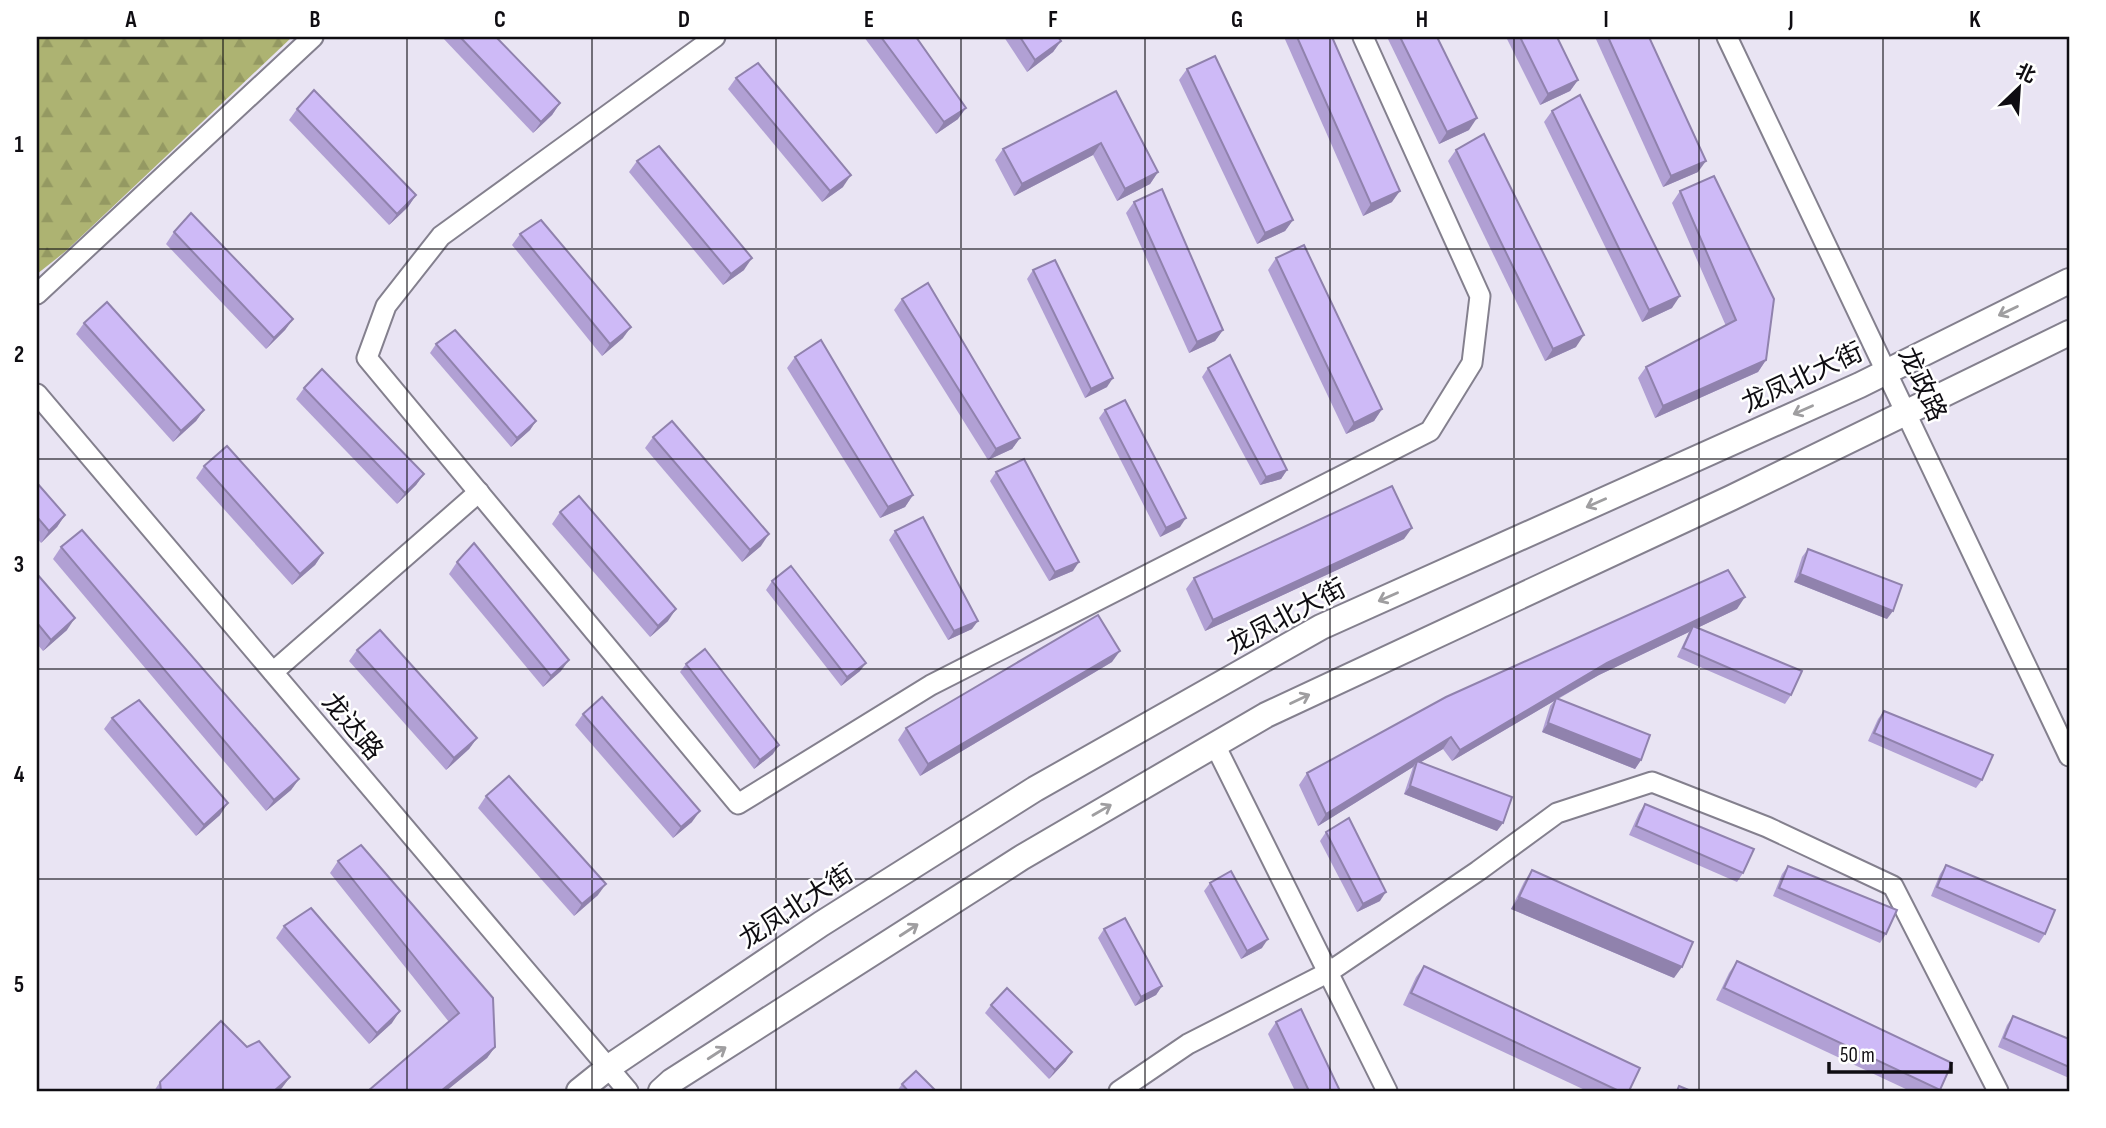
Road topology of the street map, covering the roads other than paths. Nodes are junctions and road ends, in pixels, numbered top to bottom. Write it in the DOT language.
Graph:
graph roads {
  1 [pos="313,37"];
  2 [pos="715,37"];
  3 [pos="1363,37"];
  4 [pos="1727,37"];
  5 [pos="2069,281"];
  6 [pos="37,294"];
  7 [pos="2069,333"];
  8 [pos="1888,371"];
  9 [pos="37,394"];
  10 [pos="1907,412"];
  11 [pos="479,492"];
  12 [pos="273,672"];
  13 [pos="1215,745"];
  14 [pos="2069,756"];
  15 [pos="1329,972"];
  16 [pos="609,1067"];
  17 [pos="579,1091"];
  18 [pos="628,1091"];
  19 [pos="661,1091"];
  20 [pos="1119,1091"];
  21 [pos="1387,1091"];
  22 [pos="1998,1091"];
  1 -- 6 [label="street"];
  2 -- 11 [label="street"];
  3 -- 11 [label="street"];
  4 -- 8 [label="street, 龙政路"];
  5 -- 8 [label="main road, 龙凤北大街, one-way"];
  7 -- 10 [label="main road"];
  8 -- 10 [label="street, 龙政路"];
  8 -- 16 [label="main road, 龙凤北大街, one-way"];
  9 -- 12 [label="street, 龙达路"];
  13 -- 10 [label="main road, one-way"];
  10 -- 14 [label="street, 龙政路"];
  11 -- 12 [label="street"];
  12 -- 16 [label="street, 龙达路"];
  13 -- 15 [label="street"];
  19 -- 13 [label="main road, one-way"];
  15 -- 20 [label="street"];
  15 -- 21 [label="street"];
  15 -- 22 [label="street"];
  16 -- 17 [label="main road, 龙凤北大街"];
  16 -- 18 [label="street, 龙达路"];
}
